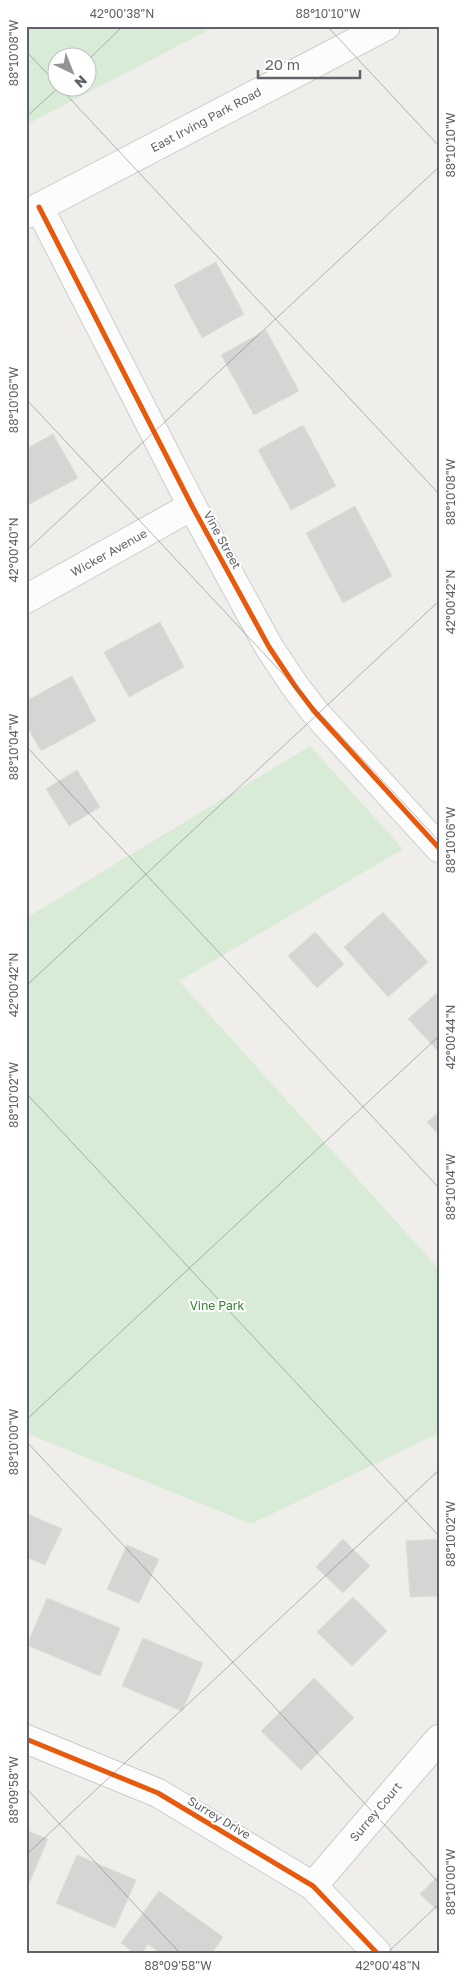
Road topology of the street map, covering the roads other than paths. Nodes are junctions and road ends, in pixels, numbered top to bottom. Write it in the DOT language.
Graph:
graph roads {
  1 [pos="386,26"];
  2 [pos="32,211"];
  3 [pos="192,506"];
  4 [pos="26,599"];
  5 [pos="439,848"];
  6 [pos="439,1738"];
  7 [pos="26,1739"];
  8 [pos="313,1886"];
  9 [pos="377,1953"];
  1 -- 2 [label="street, East Irving Park Road"];
  2 -- 3 [label="street, Vine Street"];
  3 -- 4 [label="street, Wicker Avenue"];
  3 -- 5 [label="street, Vine Street"];
  6 -- 8 [label="street, Surrey Court"];
  7 -- 8 [label="street, Surrey Drive"];
  8 -- 9 [label="street, Surrey Drive"];
}
